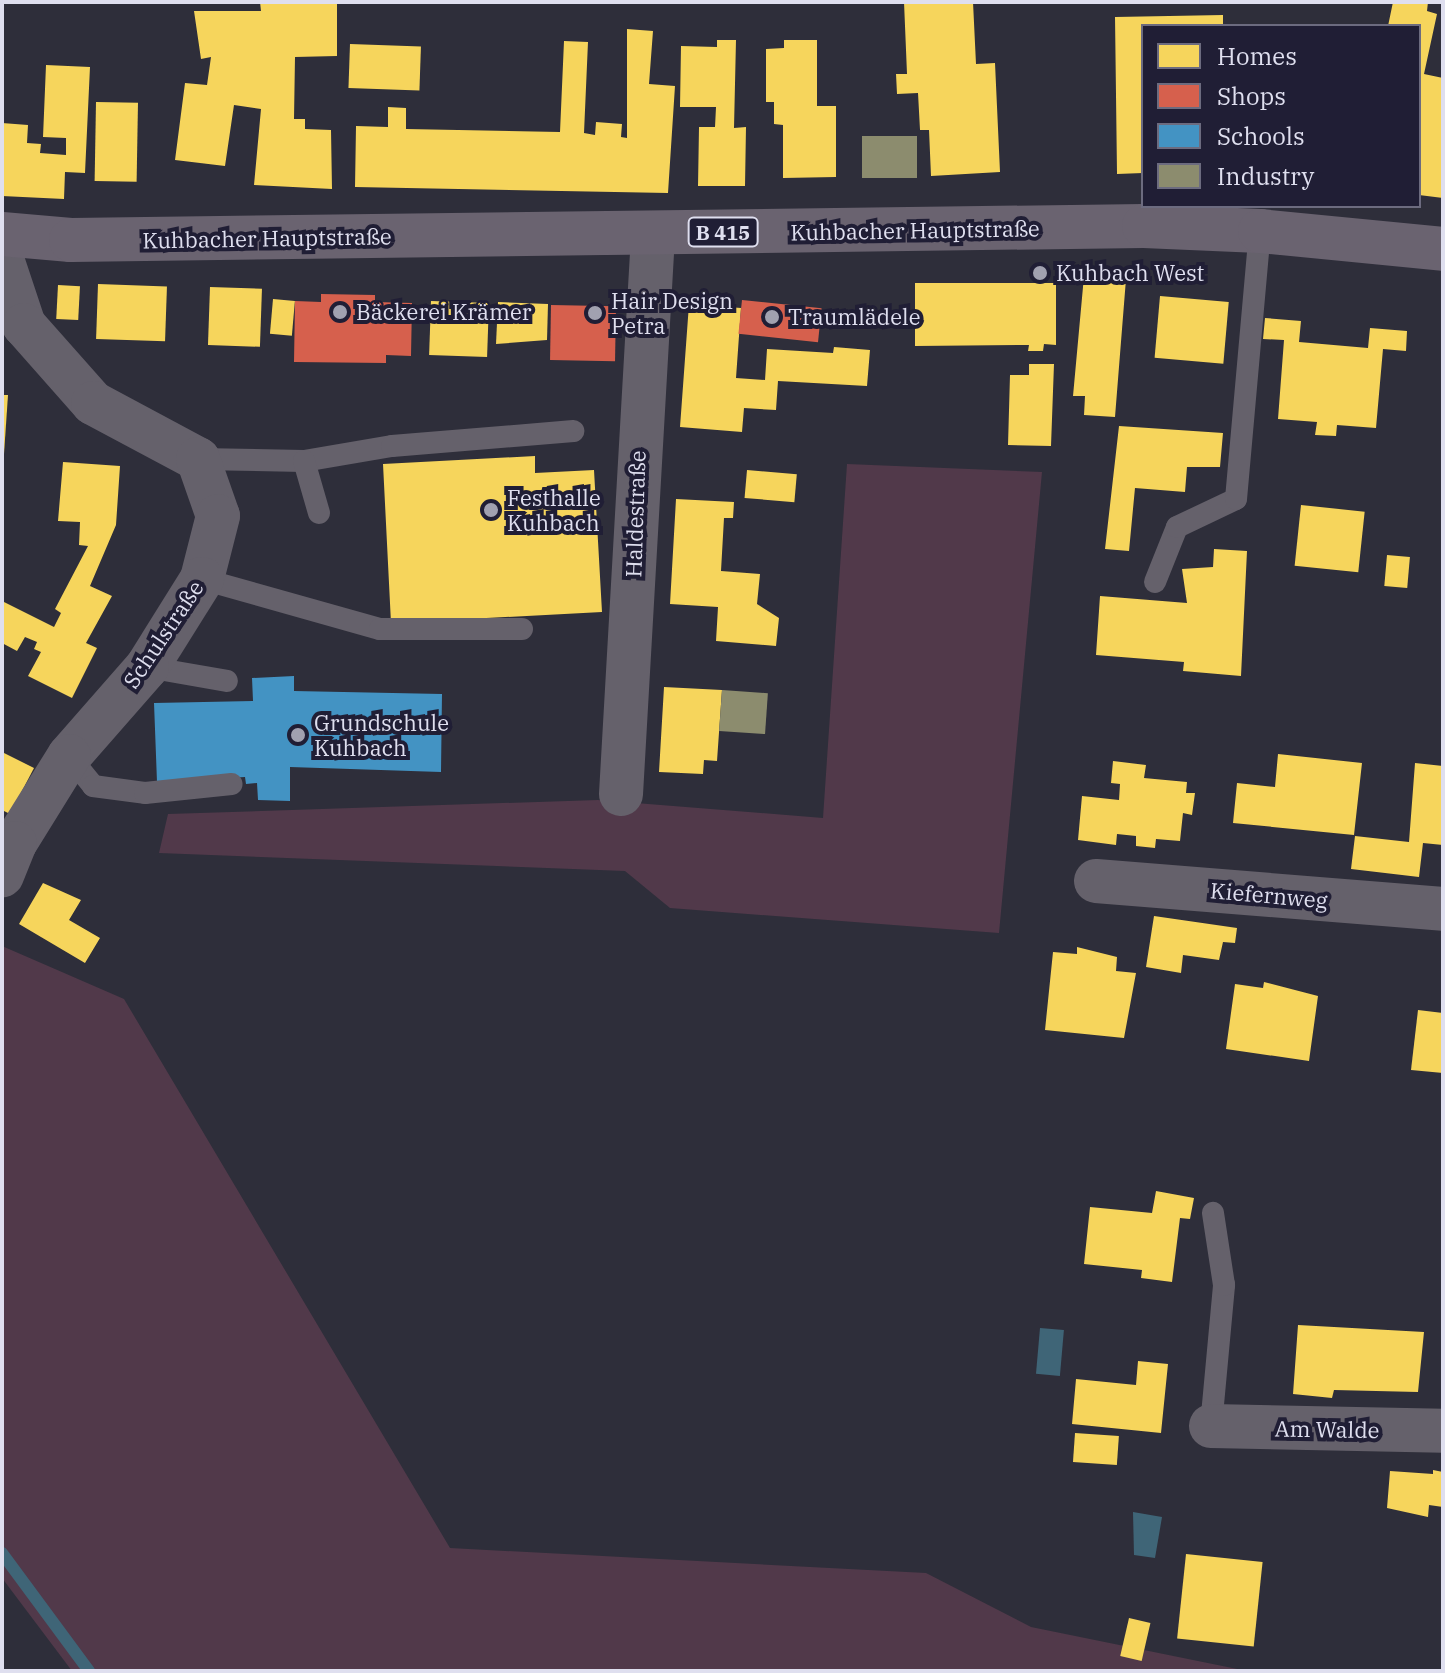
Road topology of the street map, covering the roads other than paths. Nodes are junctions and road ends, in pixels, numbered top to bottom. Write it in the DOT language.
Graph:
graph roads {
  1 [pos="1260,231"];
  2 [pos="2,234"];
  3 [pos="653,235"];
  4 [pos="1443,249"];
  5 [pos="2,259"];
  6 [pos="573,431"];
  7 [pos="198,459"];
  8 [pos="304,461"];
  9 [pos="319,513"];
  10 [pos="202,579"];
  11 [pos="1155,582"];
  12 [pos="522,629"];
  13 [pos="147,667"];
  14 [pos="227,681"];
  15 [pos="69,756"];
  16 [pos="232,784"];
  17 [pos="621,794"];
  18 [pos="2,876"];
  19 [pos="1096,881"];
  20 [pos="1443,909"];
  21 [pos="1213,1213"];
  22 [pos="1211,1426"];
  23 [pos="1443,1431"];
  1 -- 3 [label="main road, Kuhbacher Hauptstraße / B 415"];
  1 -- 4 [label="main road, Kuhbacher Hauptstraße / B 415"];
  1 -- 11 [label="lane"];
  2 -- 3 [label="main road, Kuhbacher Hauptstraße / B 415"];
  3 -- 17 [label="street, Haldestraße"];
  5 -- 7 [label="street"];
  6 -- 8 [label="lane"];
  7 -- 8 [label="lane"];
  7 -- 10 [label="street, Schulstraße"];
  8 -- 9 [label="lane"];
  10 -- 12 [label="lane"];
  10 -- 13 [label="street, Schulstraße"];
  13 -- 14 [label="lane"];
  13 -- 15 [label="street, Schulstraße"];
  15 -- 16 [label="lane"];
  15 -- 18 [label="street, Schulstraße"];
  19 -- 20 [label="street, Kiefernweg"];
  21 -- 22 [label="lane"];
  22 -- 23 [label="street, Am Walde"];
}
